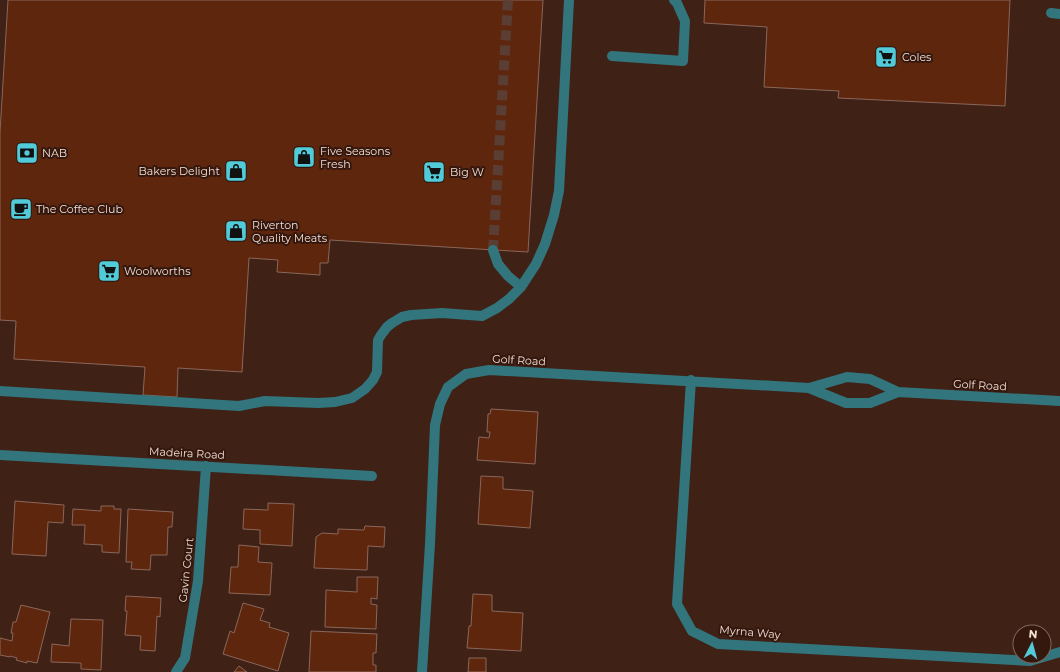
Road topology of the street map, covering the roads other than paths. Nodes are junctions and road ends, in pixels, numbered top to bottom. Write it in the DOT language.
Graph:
graph roads {
  1 [pos="569,0"];
  2 [pos="674,0"];
  3 [pos="612,56"];
  4 [pos="493,250"];
  5 [pos="521,287"];
  6 [pos="690,380"];
  7 [pos="809,388"];
  8 [pos="0,391"];
  9 [pos="898,392"];
  10 [pos="1060,401"];
  11 [pos="0,455"];
  12 [pos="206,466"];
  13 [pos="372,476"];
  14 [pos="1060,652"];
  15 [pos="176,672"];
  16 [pos="422,672"];
  1 -- 5 [label="street"];
  2 -- 3 [label="street"];
  4 -- 5 [label="street"];
  5 -- 8 [label="street"];
  6 -- 7 [label="street, Golf Road"];
  6 -- 14 [label="street, Myrna Way"];
  6 -- 16 [label="street, Golf Road"];
  7 -- 9 [label="street, Golf Road"];
  7 -- 9 [label="street, Golf Road"];
  9 -- 10 [label="street, Golf Road"];
  11 -- 12 [label="street, Madeira Road"];
  12 -- 13 [label="street, Madeira Road"];
  12 -- 15 [label="street, Gavin Court"];
}
